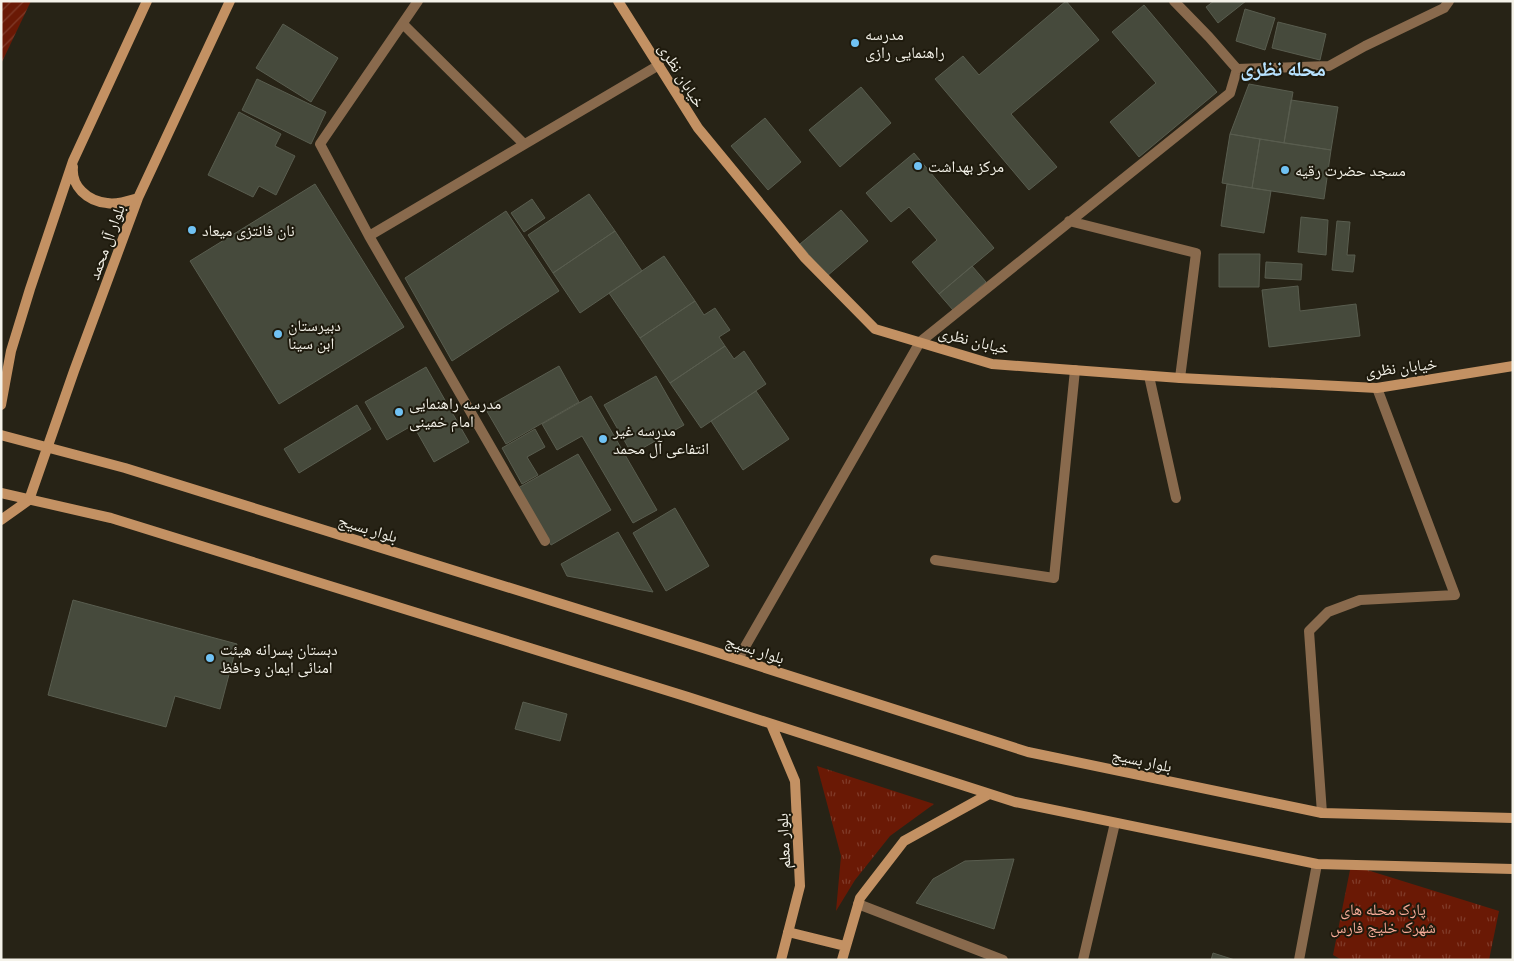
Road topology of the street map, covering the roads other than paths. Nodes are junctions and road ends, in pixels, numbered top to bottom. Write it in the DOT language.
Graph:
graph roads {
  1 [pos="147,1"];
  2 [pos="230,1"];
  3 [pos="418,1"];
  4 [pos="618,1"];
  5 [pos="1174,1"];
  6 [pos="1449,1"];
  7 [pos="403,24"];
  8 [pos="658,65"];
  9 [pos="1237,69"];
  10 [pos="524,144"];
  11 [pos="73,161"];
  12 [pos="138,198"];
  13 [pos="1069,222"];
  14 [pos="369,236"];
  15 [pos="920,342"];
  16 [pos="1513,366"];
  17 [pos="1075,370"];
  18 [pos="1149,376"];
  19 [pos="1180,378"];
  20 [pos="1377,388"];
  21 [pos="1,405"];
  22 [pos="1,435"];
  23 [pos="48,447"];
  24 [pos="1,493"];
  25 [pos="1176,498"];
  26 [pos="29,500"];
  27 [pos="1,520"];
  28 [pos="545,541"];
  29 [pos="935,560"];
  30 [pos="738,659"];
  31 [pos="771,724"];
  32 [pos="989,794"];
  33 [pos="1322,812"];
  34 [pos="1513,818"];
  35 [pos="1115,823"];
  36 [pos="1317,864"];
  37 [pos="1513,869"];
  38 [pos="858,904"];
  39 [pos="788,932"];
  40 [pos="846,946"];
  41 [pos="781,960"];
  42 [pos="842,960"];
  43 [pos="1003,960"];
  44 [pos="1083,960"];
  45 [pos="1299,960"];
  1 -- 11 [label="main road"];
  2 -- 12 [label="main road, بلوار آل محمد"];
  3 -- 7 [label="street"];
  4 -- 8 [label="main road, خیابان نظری"];
  5 -- 9 [label="street"];
  6 -- 9 [label="street"];
  7 -- 10 [label="street"];
  7 -- 14 [label="street"];
  8 -- 10 [label="street"];
  8 -- 15 [label="main road, خیابان نظری"];
  9 -- 13 [label="street"];
  10 -- 14 [label="street"];
  11 -- 12 [label="main road"];
  11 -- 21 [label="main road"];
  12 -- 23 [label="main road, بلوار آل محمد"];
  13 -- 15 [label="street"];
  13 -- 19 [label="street"];
  14 -- 28 [label="street"];
  15 -- 17 [label="main road, خیابان نظری"];
  15 -- 30 [label="street"];
  16 -- 20 [label="main road, خیابان نظری"];
  17 -- 18 [label="main road, خیابان نظری"];
  17 -- 29 [label="street"];
  18 -- 19 [label="main road, خیابان نظری"];
  18 -- 25 [label="street"];
  19 -- 20 [label="main road, خیابان نظری"];
  20 -- 33 [label="street"];
  22 -- 23 [label="main road, بلوار بسیج"];
  23 -- 26 [label="main road, بلوار آل محمد"];
  23 -- 30 [label="main road, بلوار بسیج"];
  24 -- 26 [label="main road"];
  26 -- 27 [label="main road"];
  26 -- 31 [label="main road"];
  30 -- 33 [label="main road, بلوار بسیج"];
  31 -- 32 [label="main road"];
  31 -- 39 [label="main road, بلوار معلم"];
  32 -- 35 [label="main road"];
  32 -- 38 [label="main road"];
  33 -- 34 [label="main road, بلوار بسیج"];
  35 -- 36 [label="main road"];
  35 -- 44 [label="street"];
  36 -- 37 [label="main road"];
  36 -- 45 [label="street"];
  38 -- 40 [label="main road"];
  38 -- 43 [label="street"];
  39 -- 40 [label="main road"];
  39 -- 41 [label="main road, بلوار معلم"];
  40 -- 42 [label="main road"];
}
